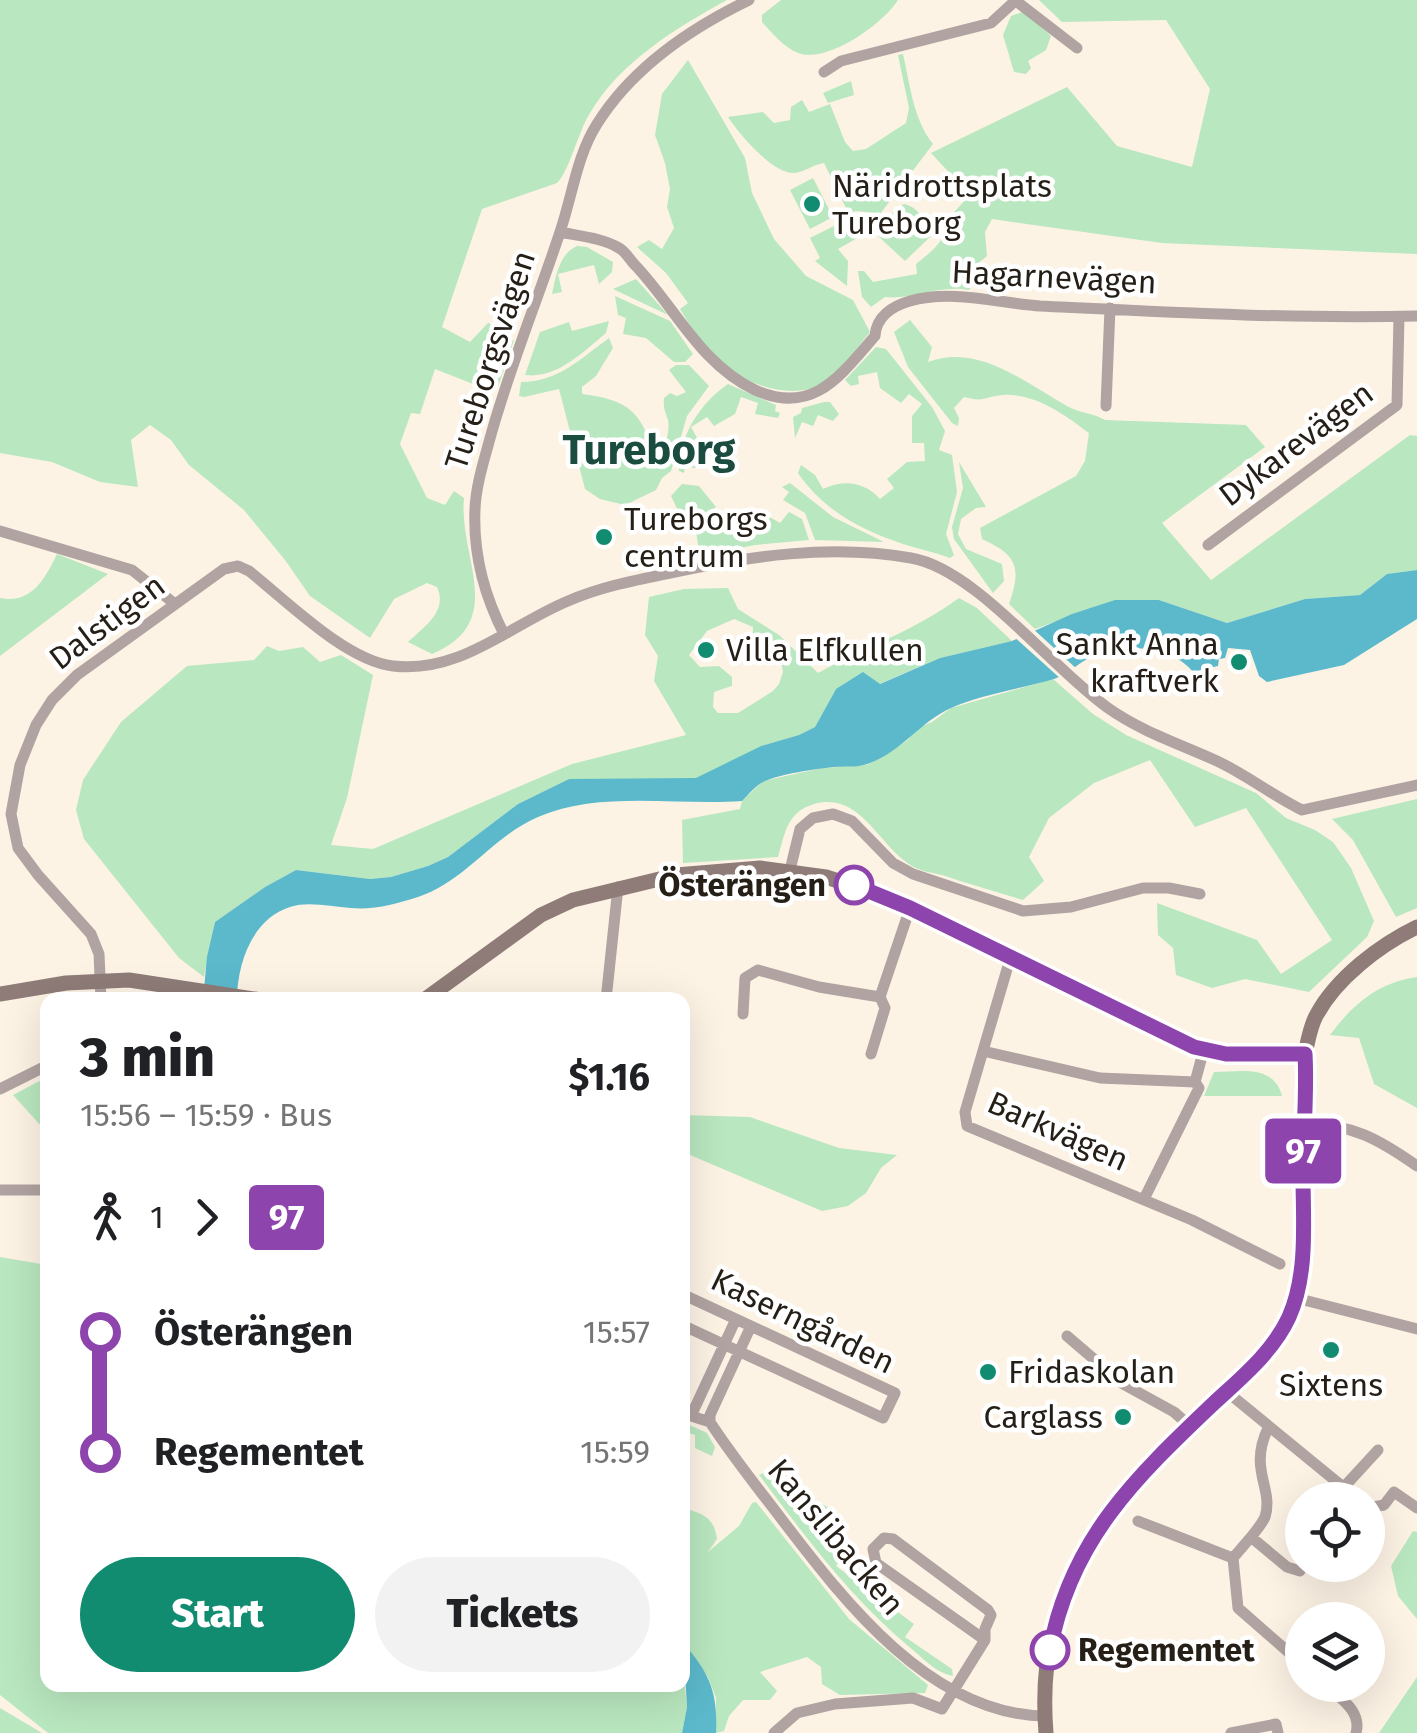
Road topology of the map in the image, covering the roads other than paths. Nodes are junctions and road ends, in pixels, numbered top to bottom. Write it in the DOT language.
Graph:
graph roads {
  1 [pos="750,0"];
  2 [pos="1016,1"];
  3 [pos="1077,48"];
  4 [pos="824,72"];
  5 [pos="560,232"];
  6 [pos="1110,308"];
  7 [pos="1399,316"];
  8 [pos="1417,316"];
  9 [pos="1106,406"];
  10 [pos="0,532"];
  11 [pos="1208,545"];
  12 [pos="175,604"];
  13 [pos="504,634"];
  14 [pos="1417,784"];
  15 [pos="790,870"];
  16 [pos="618,887"];
  17 [pos="1200,894"];
  18 [pos="910,908"];
  19 [pos="1417,927"];
  20 [pos="1010,959"];
  21 [pos="101,980"];
  22 [pos="102,992"];
  23 [pos="216,992"];
  24 [pos="435,992"];
  25 [pos="607,992"];
  26 [pos="0,994"];
  27 [pos="880,997"];
  28 [pos="742,1014"];
  29 [pos="1204,1049"];
  30 [pos="983,1051"];
  31 [pos="871,1054"];
  32 [pos="1305,1054"];
  33 [pos="40,1068"];
  34 [pos="1196,1082"];
  35 [pos="0,1088"];
  36 [pos="1304,1124"];
  37 [pos="1417,1166"];
  38 [pos="0,1190"];
  39 [pos="40,1190"];
  40 [pos="1144,1199"];
  41 [pos="1280,1264"];
  42 [pos="690,1298"];
  43 [pos="1296,1298"];
  44 [pos="736,1319"];
  45 [pos="751,1326"];
  46 [pos="690,1329"];
  47 [pos="1417,1330"];
  48 [pos="1067,1336"];
  49 [pos="724,1344"];
  50 [pos="739,1352"];
  51 [pos="1226,1392"];
  52 [pos="710,1422"];
  53 [pos="1190,1426"];
  54 [pos="1268,1428"];
  55 [pos="1378,1450"];
  56 [pos="1338,1482"];
  57 [pos="1349,1482"];
  58 [pos="1385,1504"];
  59 [pos="1417,1508"];
  60 [pos="1138,1522"];
  61 [pos="1251,1537"];
  62 [pos="1233,1558"];
  63 [pos="1285,1565"];
  64 [pos="985,1640"];
  65 [pos="1285,1649"];
  66 [pos="953,1690"];
  67 [pos="1344,1702"];
  68 [pos="1044,1716"];
  69 [pos="774,1733"];
  70 [pos="1046,1733"];
  71 [pos="1231,1733"];
  72 [pos="1278,1733"];
  73 [pos="1356,1733"];
  1 -- 5 [label="street, Tureborgsvägen"];
  2 -- 3 [label="street"];
  2 -- 4 [label="street"];
  5 -- 6 [label="street, Hagarnevägen"];
  5 -- 13 [label="street, Tureborgsvägen"];
  6 -- 7 [label="street, Hagarnevägen"];
  6 -- 9 [label="street"];
  7 -- 8 [label="street, Hagarnevägen"];
  7 -- 11 [label="street, Dykarevägen"];
  10 -- 12 [label="street"];
  12 -- 13 [label="street, Dalstigen"];
  12 -- 21 [label="street, Dalstigen"];
  13 -- 14 [label="street"];
  15 -- 16 [label="street"];
  15 -- 17 [label="street"];
  15 -- 18 [label="street"];
  16 -- 24 [label="street"];
  16 -- 25 [label="street"];
  18 -- 20 [label="street"];
  18 -- 27 [label="street"];
  19 -- 32 [label="street"];
  20 -- 29 [label="street"];
  20 -- 30 [label="street, Barkvägen"];
  21 -- 22 [label="street"];
  21 -- 23 [label="street"];
  21 -- 26 [label="street"];
  27 -- 28 [label="street"];
  27 -- 31 [label="street"];
  29 -- 32 [label="street"];
  29 -- 34 [label="street"];
  30 -- 34 [label="street"];
  30 -- 40 [label="street, Barkvägen"];
  32 -- 36 [label="street"];
  33 -- 35 [label="street"];
  34 -- 40 [label="street"];
  36 -- 37 [label="street"];
  36 -- 43 [label="street"];
  38 -- 39 [label="street"];
  40 -- 41 [label="street, Barkvägen"];
  42 -- 44 [label="street, Kaserngården"];
  43 -- 47 [label="street"];
  43 -- 51 [label="street"];
  44 -- 45 [label="street, Kaserngården"];
  44 -- 49 [label="street"];
  45 -- 50 [label="street"];
  45 -- 50 [label="street, Kaserngården"];
  46 -- 49 [label="street, Kaserngården"];
  48 -- 53 [label="street"];
  49 -- 50 [label="street, Kaserngården"];
  49 -- 52 [label="street"];
  50 -- 52 [label="street"];
  51 -- 53 [label="street"];
  51 -- 54 [label="street"];
  52 -- 66 [label="street, Kanslibacken"];
  53 -- 68 [label="street"];
  54 -- 56 [label="street"];
  54 -- 61 [label="street"];
  55 -- 57 [label="street"];
  58 -- 59 [label="street"];
  60 -- 62 [label="street"];
  61 -- 62 [label="street"];
  61 -- 63 [label="street"];
  62 -- 65 [label="street"];
  64 -- 64 [label="street"];
  64 -- 66 [label="street"];
  66 -- 68 [label="street, Kanslibacken"];
  66 -- 69 [label="street"];
  67 -- 73 [label="street"];
  68 -- 70 [label="street"];
  71 -- 72 [label="street"];
}
